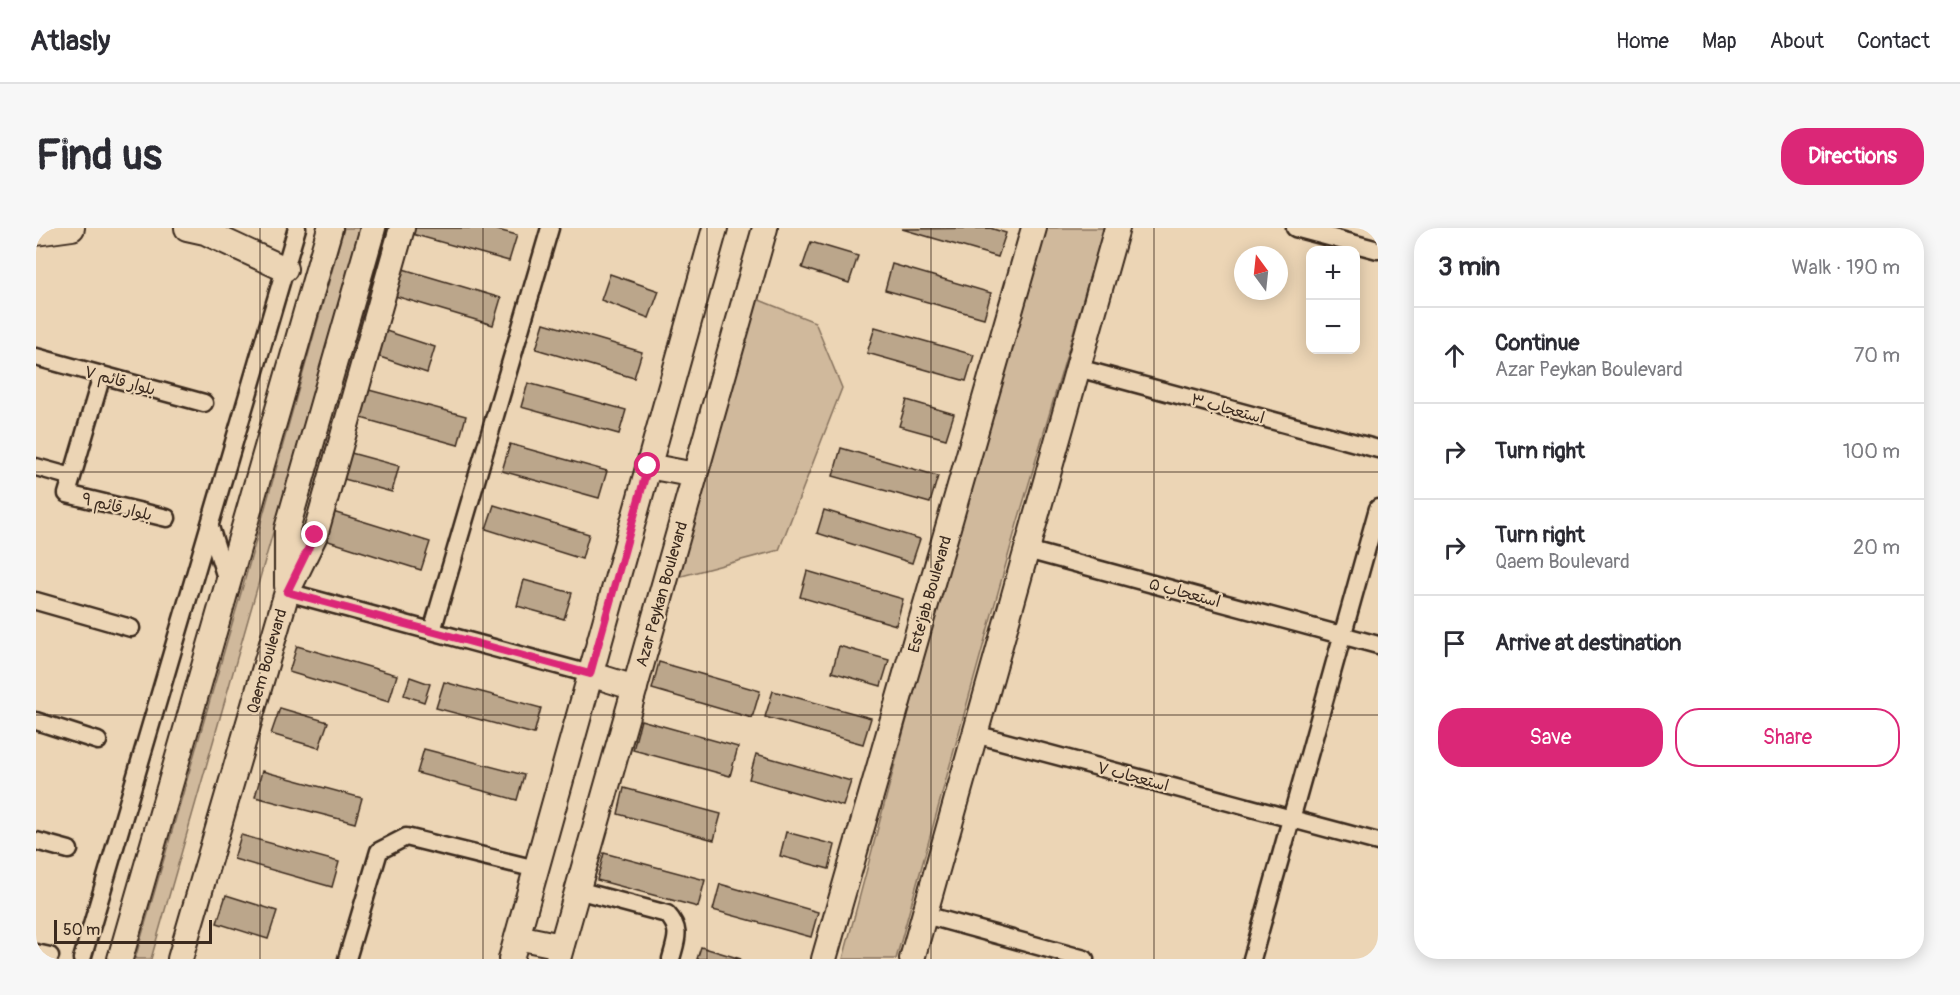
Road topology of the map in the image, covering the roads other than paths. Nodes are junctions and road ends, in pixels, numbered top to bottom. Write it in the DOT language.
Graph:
graph roads {
  1 [pos="72,228"];
  2 [pos="188,228"];
  3 [pos="297,228"];
  4 [pos="330,228"];
  5 [pos="373,228"];
  6 [pos="402,228"];
  7 [pos="550,228"];
  8 [pos="715,228"];
  9 [pos="765,228"];
  10 [pos="1034,228"];
  11 [pos="1117,228"];
  12 [pos="1295,228"];
  13 [pos="36,233"];
  14 [pos="1378,250"];
  15 [pos="285,269"];
  16 [pos="36,357"];
  17 [pos="1078,368"];
  18 [pos="102,375"];
  19 [pos="204,403"];
  20 [pos="1378,449"];
  21 [pos="648,466"];
  22 [pos="36,467"];
  23 [pos="695,474"];
  24 [pos="72,477"];
  25 [pos="1378,508"];
  26 [pos="167,518"];
  27 [pos="210,526"];
  28 [pos="1027,550"];
  29 [pos="227,581"];
  30 [pos="287,592"];
  31 [pos="36,600"];
  32 [pos="131,628"];
  33 [pos="432,631"];
  34 [pos="1342,635"];
  35 [pos="1378,645"];
  36 [pos="590,674"];
  37 [pos="635,688"];
  38 [pos="36,721"];
  39 [pos="975,734"];
  40 [pos="98,741"];
  41 [pos="1291,818"];
  42 [pos="36,841"];
  43 [pos="1378,842"];
  44 [pos="69,850"];
  45 [pos="536,869"];
  46 [pos="577,890"];
  47 [pos="925,915"];
  48 [pos="514,948"];
  49 [pos="559,953"];
  50 [pos="82,959"];
  51 [pos="120,959"];
  52 [pos="180,959"];
  53 [pos="347,959"];
  54 [pos="671,959"];
  55 [pos="824,959"];
  56 [pos="912,959"];
  57 [pos="1085,959"];
  58 [pos="1252,959"];
  1 -- 13 [label="street"];
  2 -- 15 [label="street"];
  3 -- 15 [label="street"];
  4 -- 29 [label="street"];
  5 -- 30 [label="street"];
  6 -- 30 [label="street, Qaem Boulevard"];
  7 -- 33 [label="street"];
  8 -- 21 [label="street"];
  9 -- 23 [label="street, Azar Peykan Boulevard"];
  10 -- 55 [label="street, Este'jab Boulevard"];
  11 -- 17 [label="street"];
  12 -- 14 [label="street"];
  15 -- 27 [label="street"];
  16 -- 18 [label="street, بلوار قائم ۷"];
  17 -- 20 [label="street, استعجاب ۳"];
  17 -- 28 [label="street"];
  18 -- 19 [label="street, بلوار قائم ۷"];
  18 -- 24 [label="street"];
  21 -- 23 [label="street"];
  21 -- 36 [label="street"];
  22 -- 24 [label="street"];
  23 -- 37 [label="street, Azar Peykan Boulevard"];
  24 -- 26 [label="street, بلوار قائم ۹"];
  25 -- 34 [label="street"];
  27 -- 29 [label="street"];
  27 -- 50 [label="street"];
  28 -- 34 [label="street, استعجاب ۵"];
  28 -- 39 [label="street"];
  29 -- 51 [label="street"];
  30 -- 33 [label="street"];
  30 -- 52 [label="street, Qaem Boulevard"];
  31 -- 32 [label="street"];
  33 -- 36 [label="street"];
  34 -- 35 [label="street, استعجاب ۵"];
  34 -- 41 [label="street"];
  36 -- 37 [label="street"];
  36 -- 45 [label="street"];
  37 -- 46 [label="street, Azar Peykan Boulevard"];
  38 -- 40 [label="street"];
  39 -- 41 [label="street, استعجاب ۷"];
  39 -- 47 [label="street"];
  41 -- 43 [label="street, استعجاب ۷"];
  41 -- 58 [label="street"];
  42 -- 44 [label="street"];
  45 -- 48 [label="street"];
  45 -- 53 [label="street"];
  46 -- 49 [label="street, Azar Peykan Boulevard"];
  46 -- 54 [label="street"];
  47 -- 56 [label="street"];
  47 -- 57 [label="street"];
  48 -- 49 [label="street"];
}
